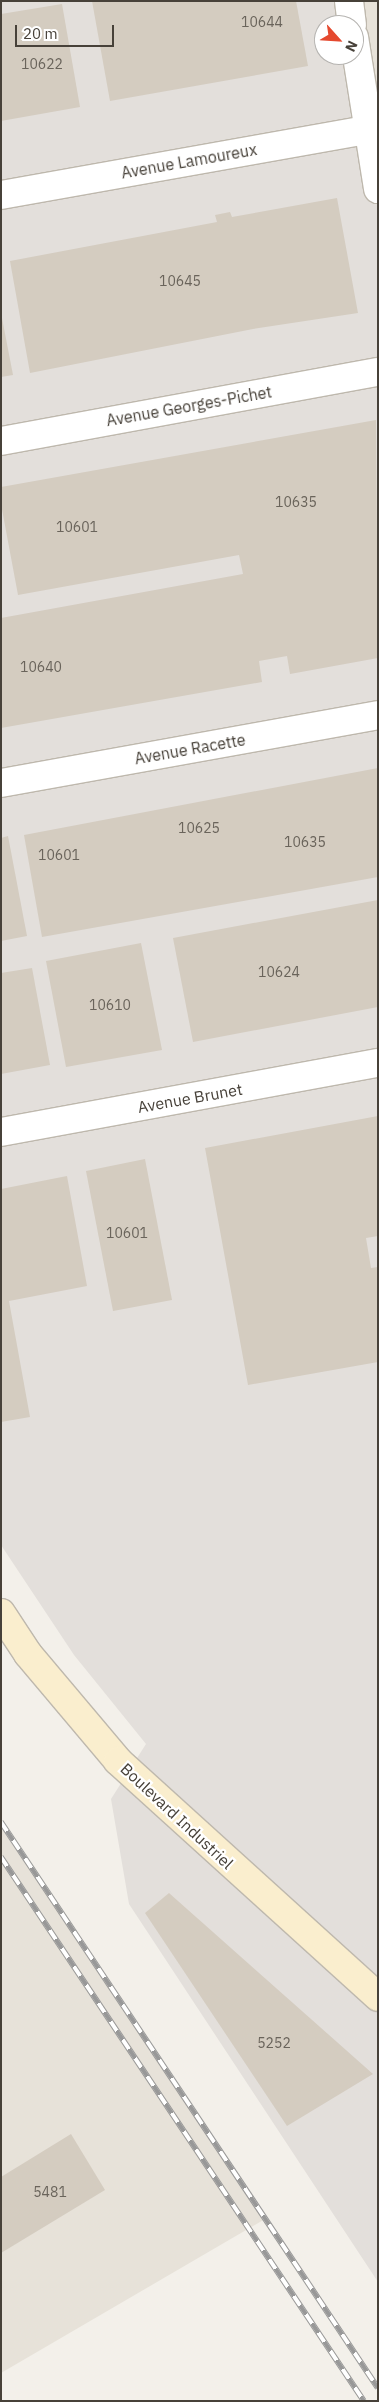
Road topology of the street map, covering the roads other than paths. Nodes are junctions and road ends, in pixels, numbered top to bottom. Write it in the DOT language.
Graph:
graph roads {
  1 [pos="349,1"];
  2 [pos="351,15"];
  3 [pos="360,65"];
  4 [pos="373,129"];
  5 [pos="378,189"];
  6 [pos="1,196"];
  7 [pos="378,372"];
  8 [pos="1,441"];
  9 [pos="378,715"];
  10 [pos="1,783"];
  11 [pos="378,1063"];
  12 [pos="1,1132"];
  13 [pos="1,1613"];
  14 [pos="378,1997"];
  1 -- 2 [label="street"];
  3 -- 4 [label="street"];
  4 -- 5 [label="street"];
  4 -- 6 [label="street, Avenue Lamoureux"];
  7 -- 8 [label="street, Avenue Georges-Pichet"];
  9 -- 10 [label="street, Avenue Racette"];
  11 -- 12 [label="street, Avenue Brunet"];
  13 -- 14 [label="street, Boulevard Industriel"];
}
